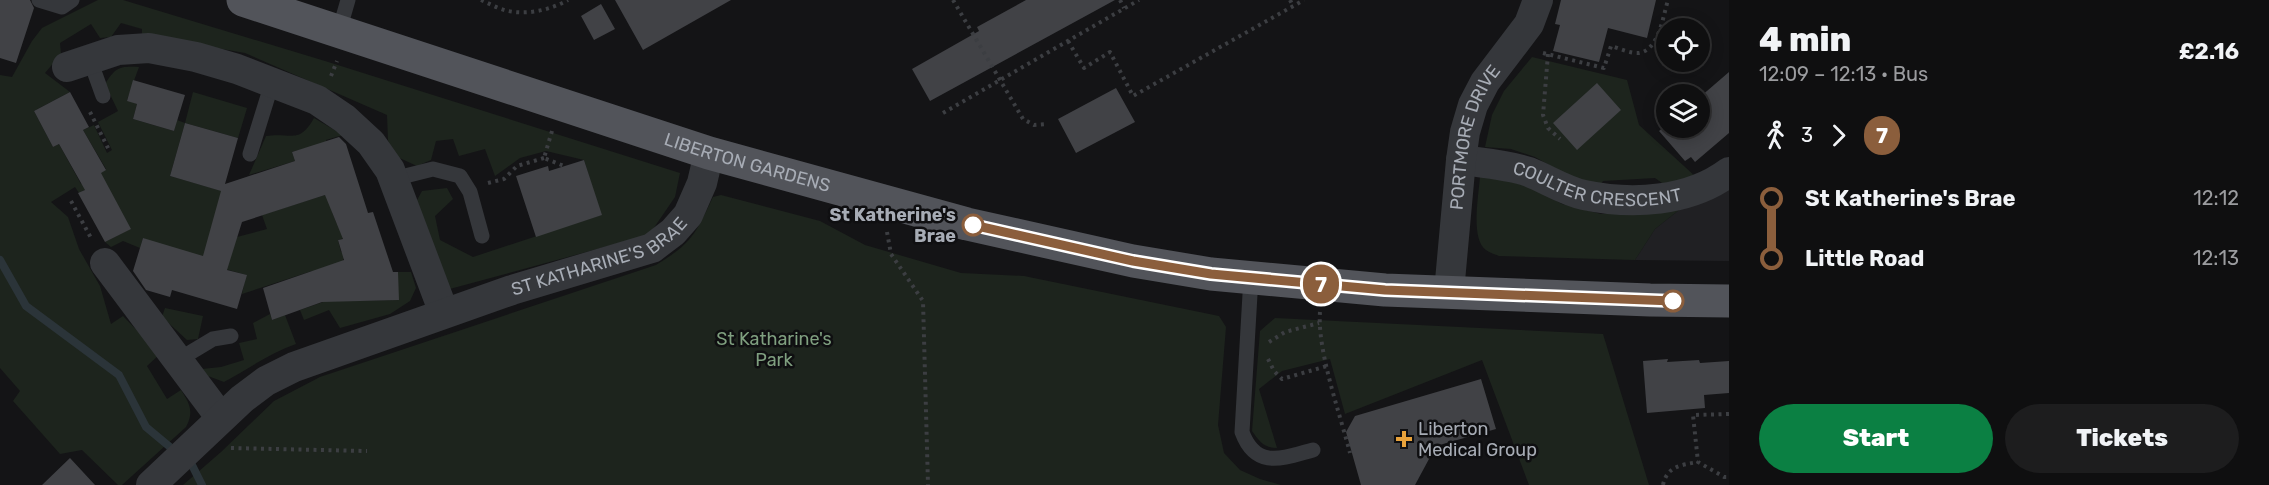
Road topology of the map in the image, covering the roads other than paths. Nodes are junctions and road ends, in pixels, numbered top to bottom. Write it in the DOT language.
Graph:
graph roads {
  1 [pos="39,0"];
  2 [pos="72,0"];
  3 [pos="243,0"];
  4 [pos="348,0"];
  5 [pos="1538,0"];
  6 [pos="339,31"];
  7 [pos="78,64"];
  8 [pos="272,83"];
  9 [pos="103,96"];
  10 [pos="709,153"];
  11 [pos="250,154"];
  12 [pos="1461,160"];
  13 [pos="1729,172"];
  14 [pos="393,179"];
  15 [pos="482,236"];
  16 [pos="105,263"];
  17 [pos="1251,277"];
  18 [pos="1449,292"];
  19 [pos="1729,301"];
  20 [pos="444,313"];
  21 [pos="231,336"];
  22 [pos="178,360"];
  23 [pos="221,418"];
  24 [pos="1313,450"];
  25 [pos="155,481"];
  1 -- 2 [label="lane"];
  3 -- 6 [label="main road, LIBERTON GARDENS"];
  4 -- 6 [label="lane"];
  5 -- 12 [label="street, PORTMORE DRIVE"];
  6 -- 10 [label="main road, LIBERTON GARDENS"];
  7 -- 8 [label="street"];
  7 -- 9 [label="lane"];
  8 -- 11 [label="lane"];
  8 -- 14 [label="street"];
  10 -- 17 [label="main road, LIBERTON GARDENS"];
  10 -- 20 [label="street, ST KATHARINE'S BRAE"];
  12 -- 13 [label="street, COULTER CRESCENT"];
  12 -- 18 [label="street, PORTMORE DRIVE"];
  14 -- 15 [label="lane"];
  14 -- 20 [label="street"];
  16 -- 22 [label="street"];
  17 -- 18 [label="main road, LIBERTON GARDENS"];
  17 -- 24 [label="lane"];
  18 -- 19 [label="main road, LIBERTON GARDENS"];
  20 -- 23 [label="street, ST KATHARINE'S BRAE"];
  21 -- 22 [label="lane"];
  22 -- 23 [label="street"];
  23 -- 25 [label="street, ST KATHARINE'S BRAE"];
}
